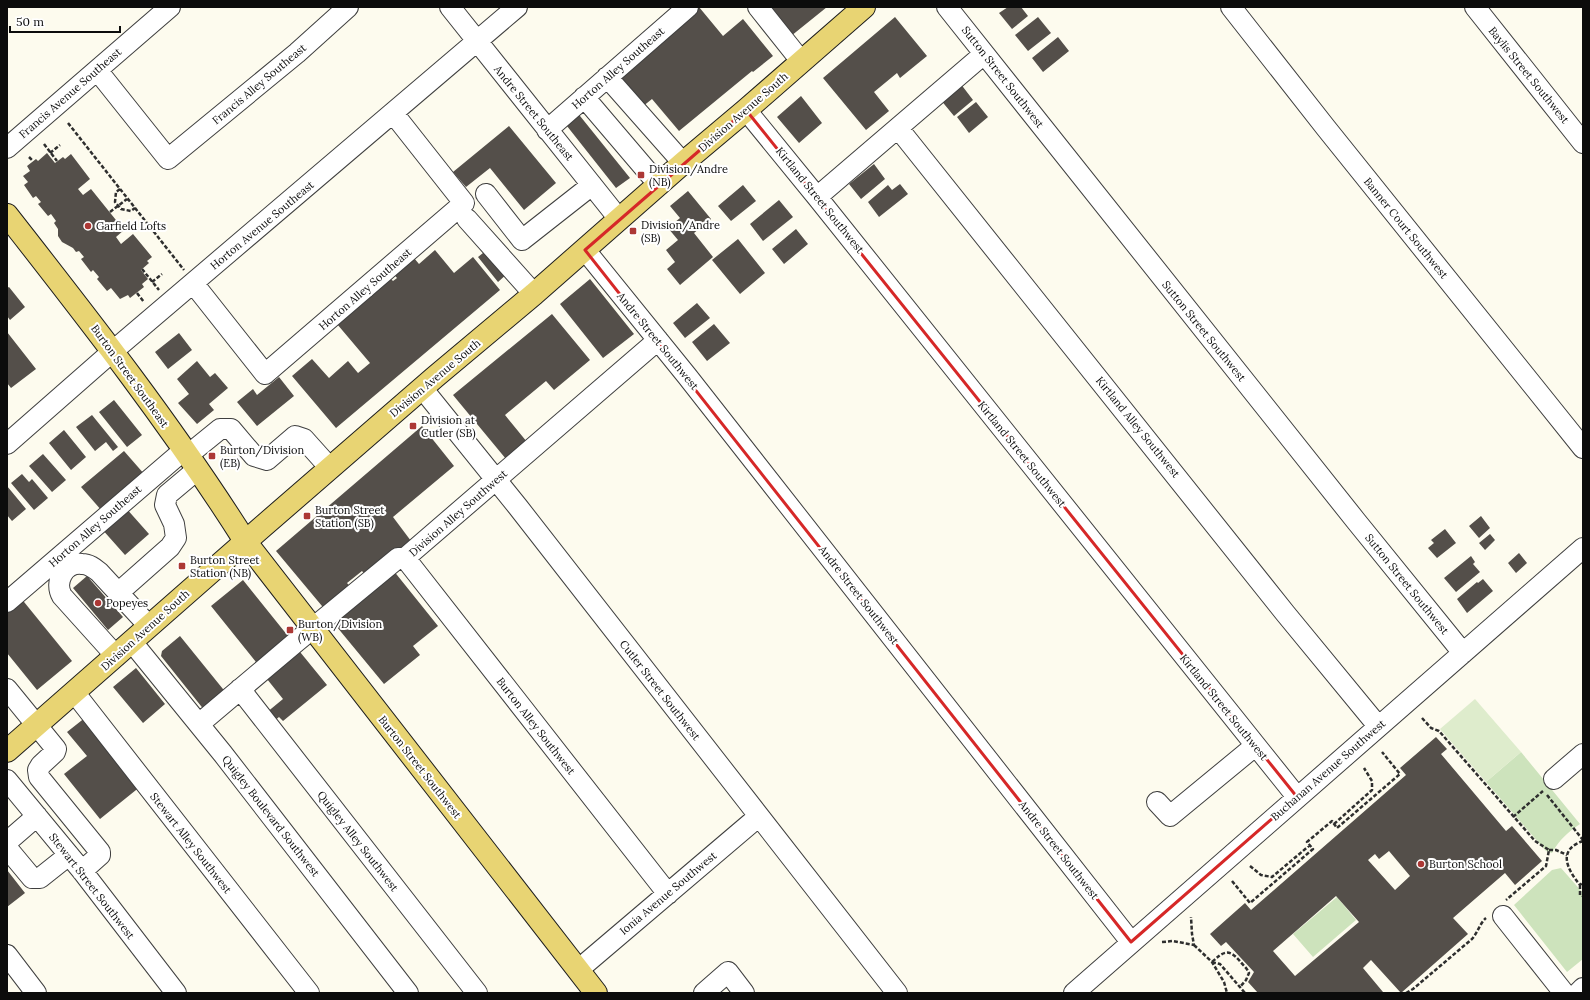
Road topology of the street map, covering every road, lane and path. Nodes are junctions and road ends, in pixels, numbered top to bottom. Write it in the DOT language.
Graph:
graph roads {
  1 [pos="170,7"];
  2 [pos="348,7"];
  3 [pos="450,7"];
  4 [pos="517,7"];
  5 [pos="688,7"];
  6 [pos="758,7"];
  7 [pos="863,7"];
  8 [pos="947,7"];
  9 [pos="1231,7"];
  10 [pos="1475,7"];
  11 [pos="477,42"];
  12 [pos="984,54"];
  13 [pos="801,61"];
  14 [pos="97,70"];
  15 [pos="607,77"];
  16 [pos="584,97"];
  17 [pos="746,110"];
  18 [pos="393,113"];
  19 [pos="68,123"];
  20 [pos="898,128"];
  21 [pos="547,130"];
  22 [pos="1583,143"];
  23 [pos="44,144"];
  24 [pos="60,145"];
  25 [pos="7,148"];
  26 [pos="50,153"];
  27 [pos="29,156"];
  28 [pos="33,161"];
  29 [pos="57,161"];
  30 [pos="683,163"];
  31 [pos="592,185"];
  32 [pos="659,185"];
  33 [pos="120,189"];
  34 [pos="486,194"];
  35 [pos="817,197"];
  36 [pos="127,198"];
  37 [pos="118,206"];
  38 [pos="135,208"];
  39 [pos="466,211"];
  40 [pos="110,212"];
  41 [pos="7,215"];
  42 [pos="619,219"];
  43 [pos="585,250"];
  44 [pos="142,269"];
  45 [pos="162,274"];
  46 [pos="189,277"];
  47 [pos="152,282"];
  48 [pos="160,292"];
  49 [pos="137,293"];
  50 [pos="534,294"];
  51 [pos="146,304"];
  52 [pos="658,340"];
  53 [pos="113,351"];
  54 [pos="422,388"];
  55 [pos="7,444"];
  56 [pos="1583,448"];
  57 [pos="190,458"];
  58 [pos="330,468"];
  59 [pos="496,480"];
  60 [pos="245,541"];
  61 [pos="1583,548"];
  62 [pos="405,558"];
  63 [pos="118,593"];
  64 [pos="7,602"];
  65 [pos="148,625"];
  66 [pos="312,628"];
  67 [pos="132,642"];
  68 [pos="1463,653"];
  69 [pos="116,656"];
  70 [pos="7,689"];
  71 [pos="240,689"];
  72 [pos="74,692"];
  73 [pos="1422,718"];
  74 [pos="199,724"];
  75 [pos="37,725"];
  76 [pos="1378,726"];
  77 [pos="1255,746"];
  78 [pos="7,751"];
  79 [pos="1382,752"];
  80 [pos="1583,754"];
  81 [pos="1364,768"];
  82 [pos="7,780"];
  83 [pos="1548,785"];
  84 [pos="1297,797"];
  85 [pos="1157,802"];
  86 [pos="1558,809"];
  87 [pos="37,816"];
  88 [pos="758,817"];
  89 [pos="1513,817"];
  90 [pos="1334,824"];
  91 [pos="1583,840"];
  92 [pos="7,842"];
  93 [pos="1310,845"];
  94 [pos="7,848"];
  95 [pos="1550,850"];
  96 [pos="1567,855"];
  97 [pos="69,856"];
  98 [pos="1250,866"];
  99 [pos="82,871"];
  100 [pos="1232,881"];
  101 [pos="1583,882"];
  102 [pos="1580,885"];
  103 [pos="668,894"];
  104 [pos="1583,896"];
  105 [pos="1499,910"];
  106 [pos="1191,917"];
  107 [pos="1131,942"];
  108 [pos="1162,942"];
  109 [pos="1194,945"];
  110 [pos="7,955"];
  111 [pos="1212,962"];
  112 [pos="578,970"];
  113 [pos="1240,987"];
  114 [pos="1583,988"];
  115 [pos="36,993"];
  116 [pos="176,993"];
  117 [pos="309,993"];
  118 [pos="408,993"];
  119 [pos="477,993"];
  120 [pos="596,993"];
  121 [pos="704,993"];
  122 [pos="744,993"];
  123 [pos="897,993"];
  124 [pos="1074,993"];
  125 [pos="1227,993"];
  126 [pos="1245,993"];
  127 [pos="1406,993"];
  128 [pos="1564,993"];
  129 [pos="1578,993"];
  1 -- 14 [label="street, Francis Avenue Southeast"];
  2 -- 14 [label="street, Francis Alley Southeast"];
  3 -- 11 [label="street, Andre Street Southeast"];
  4 -- 11 [label="street, Horton Avenue Southeast"];
  5 -- 15 [label="street, Horton Alley Southeast"];
  6 -- 13 [label="street"];
  7 -- 13 [label="main road, Division Avenue South"];
  8 -- 12 [label="street, Sutton Street Southwest"];
  9 -- 56 [label="street, Banner Court Southwest"];
  10 -- 22 [label="street, Baylis Street Southwest"];
  11 -- 18 [label="street, Horton Avenue Southeast"];
  11 -- 21 [label="street, Andre Street Southeast"];
  12 -- 20 [label="street"];
  12 -- 68 [label="street, Sutton Street Southwest"];
  13 -- 17 [label="main road, Division Avenue South"];
  14 -- 25 [label="street, Francis Avenue Southeast"];
  15 -- 16 [label="street, Horton Alley Southeast"];
  15 -- 30 [label="street"];
  16 -- 21 [label="street, Horton Alley Southeast"];
  16 -- 32 [label="street"];
  17 -- 30 [label="main road, Division Avenue South"];
  17 -- 35 [label="street, Kirtland Street Southwest"];
  18 -- 39 [label="street"];
  18 -- 46 [label="street, Horton Avenue Southeast"];
  19 -- 33 [label="path"];
  20 -- 35 [label="street"];
  20 -- 76 [label="street, Kirtland Alley Southwest"];
  21 -- 31 [label="street, Andre Street Southeast"];
  23 -- 26 [label="path"];
  24 -- 26 [label="path"];
  26 -- 29 [label="path"];
  27 -- 28 [label="path"];
  30 -- 32 [label="main road, Division Avenue South"];
  31 -- 34 [label="street"];
  31 -- 42 [label="street, Andre Street Southeast"];
  32 -- 42 [label="main road, Division Avenue South"];
  33 -- 36 [label="path"];
  33 -- 37 [label="path"];
  35 -- 77 [label="street, Kirtland Street Southwest"];
  36 -- 37 [label="path"];
  36 -- 38 [label="path"];
  37 -- 38 [label="path"];
  37 -- 40 [label="path"];
  38 -- 46 [label="path"];
  39 -- 46 [label="street, Horton Alley Southeast"];
  39 -- 50 [label="street"];
  41 -- 53 [label="main road, Burton Street Southeast"];
  42 -- 43 [label="main road, Division Avenue South"];
  43 -- 50 [label="main road, Division Avenue South"];
  43 -- 52 [label="street, Andre Street Southwest"];
  44 -- 47 [label="path"];
  45 -- 47 [label="path"];
  46 -- 53 [label="street, Horton Avenue Southeast"];
  47 -- 48 [label="path"];
  49 -- 51 [label="path"];
  50 -- 54 [label="main road, Division Avenue South"];
  52 -- 59 [label="street, Division Alley Southwest"];
  52 -- 107 [label="street, Andre Street Southwest"];
  53 -- 55 [label="street, Horton Avenue Southeast"];
  53 -- 57 [label="main road, Burton Street Southeast"];
  54 -- 58 [label="main road, Division Avenue South"];
  54 -- 59 [label="street, Cutler Street Southwest"];
  57 -- 58 [label="street"];
  57 -- 60 [label="main road, Burton Street Southeast"];
  57 -- 63 [label="street"];
  57 -- 64 [label="street, Horton Alley Southeast"];
  58 -- 60 [label="main road, Division Avenue South"];
  59 -- 62 [label="street, Division Alley Southwest"];
  59 -- 88 [label="street, Cutler Street Southwest"];
  60 -- 65 [label="main road, Division Avenue South"];
  60 -- 66 [label="main road, Burton Street Southwest"];
  61 -- 68 [label="street, Buchanan Avenue Southwest"];
  62 -- 66 [label="street, Division Alley Southwest"];
  62 -- 103 [label="street, Burton Alley Southwest"];
  63 -- 65 [label="street"];
  63 -- 69 [label="street"];
  65 -- 67 [label="main road, Division Avenue South"];
  66 -- 71 [label="street, Division Alley Southwest"];
  66 -- 112 [label="main road, Burton Street Southwest"];
  67 -- 69 [label="main road, Division Avenue South"];
  67 -- 74 [label="street, Quigley Boulevard Southwest"];
  68 -- 76 [label="street, Buchanan Avenue Southwest"];
  69 -- 72 [label="main road, Division Avenue South"];
  70 -- 75 [label="street"];
  71 -- 74 [label="street, Division Alley Southwest"];
  71 -- 119 [label="street, Quigley Alley Southwest"];
  72 -- 75 [label="main road, Division Avenue South"];
  72 -- 117 [label="street, Stewart Alley Southwest"];
  73 -- 89 [label="path"];
  74 -- 118 [label="street, Quigley Boulevard Southwest"];
  75 -- 78 [label="main road, Division Avenue South"];
  75 -- 99 [label="street"];
  76 -- 84 [label="street, Buchanan Avenue Southwest"];
  77 -- 84 [label="street, Kirtland Street Southwest"];
  77 -- 85 [label="street"];
  79 -- 90 [label="path"];
  80 -- 83 [label="street"];
  81 -- 90 [label="path"];
  82 -- 87 [label="street, Stewart Street Southwest"];
  83 -- 89 [label="path"];
  84 -- 107 [label="street, Buchanan Avenue Southwest"];
  86 -- 91 [label="path"];
  87 -- 92 [label="street"];
  87 -- 97 [label="street, Stewart Street Southwest"];
  88 -- 103 [label="street, Ionia Avenue Southwest"];
  88 -- 123 [label="street, Cutler Street Southwest"];
  89 -- 95 [label="path"];
  90 -- 93 [label="path"];
  91 -- 96 [label="path"];
  93 -- 98 [label="path"];
  93 -- 100 [label="path"];
  94 -- 97 [label="street"];
  95 -- 96 [label="path"];
  95 -- 105 [label="path"];
  96 -- 102 [label="path"];
  97 -- 99 [label="street, Stewart Street Southwest"];
  99 -- 116 [label="street, Stewart Street Southwest"];
  101 -- 102 [label="path"];
  102 -- 104 [label="path"];
  103 -- 112 [label="street, Ionia Avenue Southwest"];
  105 -- 127 [label="path"];
  105 -- 128 [label="street"];
  106 -- 109 [label="path"];
  107 -- 124 [label="street, Buchanan Avenue Southwest"];
  108 -- 109 [label="path"];
  109 -- 111 [label="path"];
  110 -- 115 [label="street"];
  111 -- 113 [label="path"];
  111 -- 113 [label="path"];
  111 -- 125 [label="path"];
  112 -- 120 [label="main road, Burton Street Southwest"];
  113 -- 126 [label="path"];
  114 -- 129 [label="street"];
  121 -- 122 [label="street"];
}
